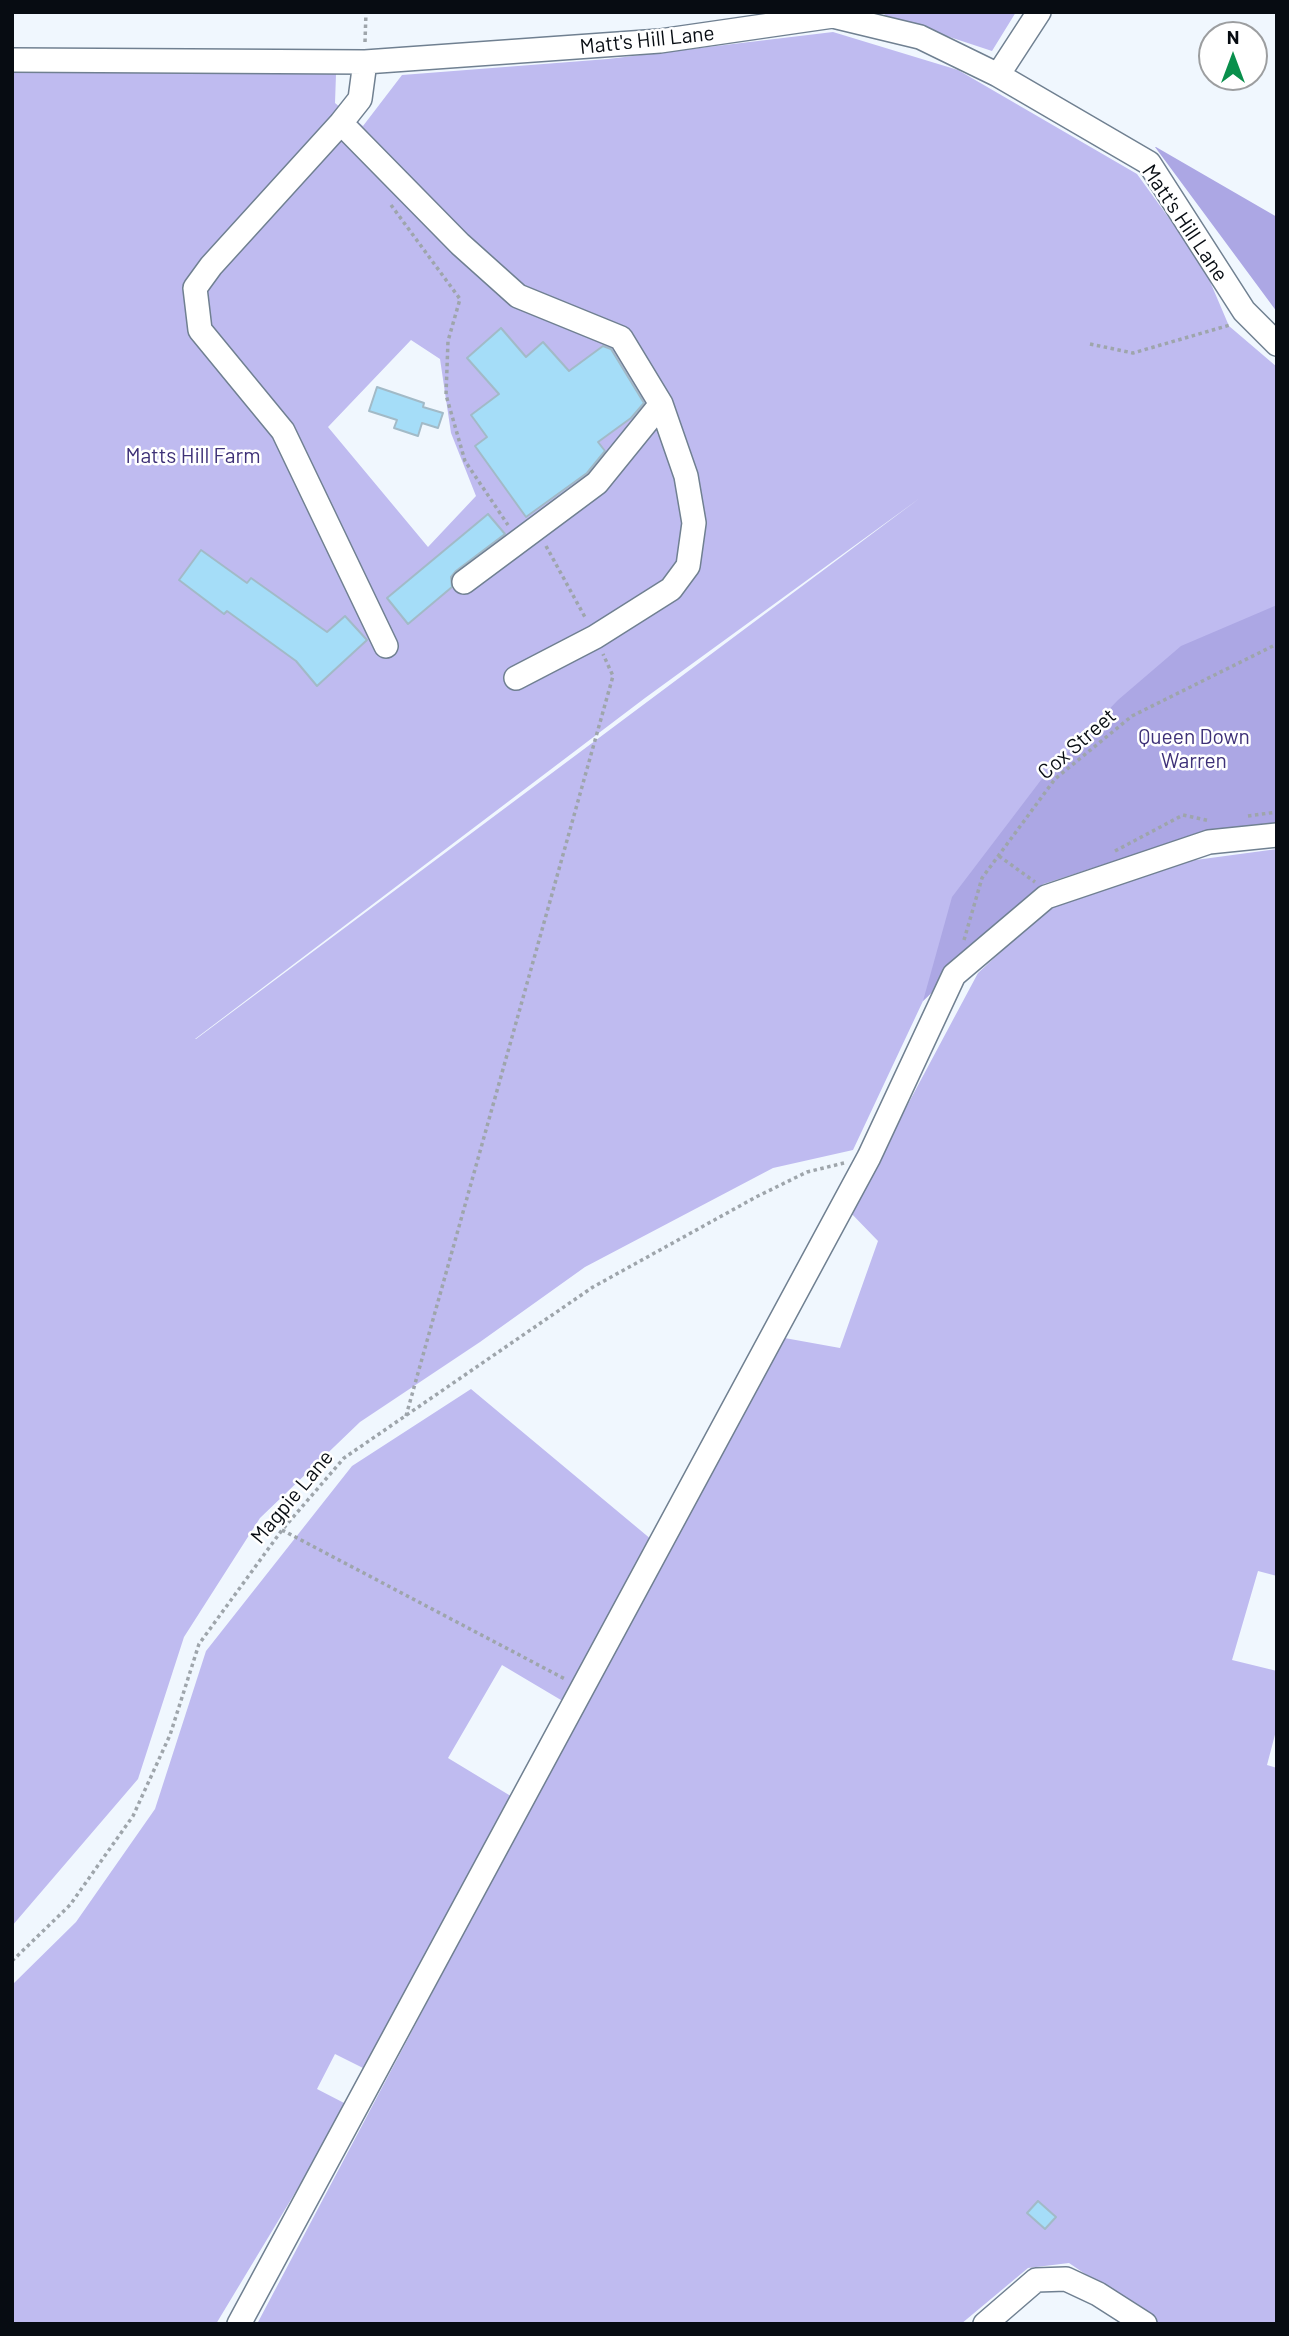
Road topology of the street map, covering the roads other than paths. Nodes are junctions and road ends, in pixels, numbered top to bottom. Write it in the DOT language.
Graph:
graph roads {
  1 [pos="1039,12"];
  2 [pos="12,60"];
  3 [pos="365,62"];
  4 [pos="998,75"];
  5 [pos="341,123"];
  6 [pos="1277,344"];
  7 [pos="661,404"];
  8 [pos="464,582"];
  9 [pos="386,646"];
  10 [pos="516,678"];
  11 [pos="1277,835"];
  12 [pos="1136,2321"];
  13 [pos="239,2324"];
  14 [pos="985,2324"];
  1 -- 4 [label="street"];
  2 -- 3 [label="street, Matt's Hill Lane"];
  3 -- 4 [label="street, Matt's Hill Lane"];
  3 -- 5 [label="street"];
  4 -- 6 [label="street, Matt's Hill Lane"];
  5 -- 7 [label="street"];
  5 -- 9 [label="street"];
  7 -- 8 [label="street"];
  7 -- 10 [label="street"];
  11 -- 13 [label="street"];
  12 -- 14 [label="street"];
}
